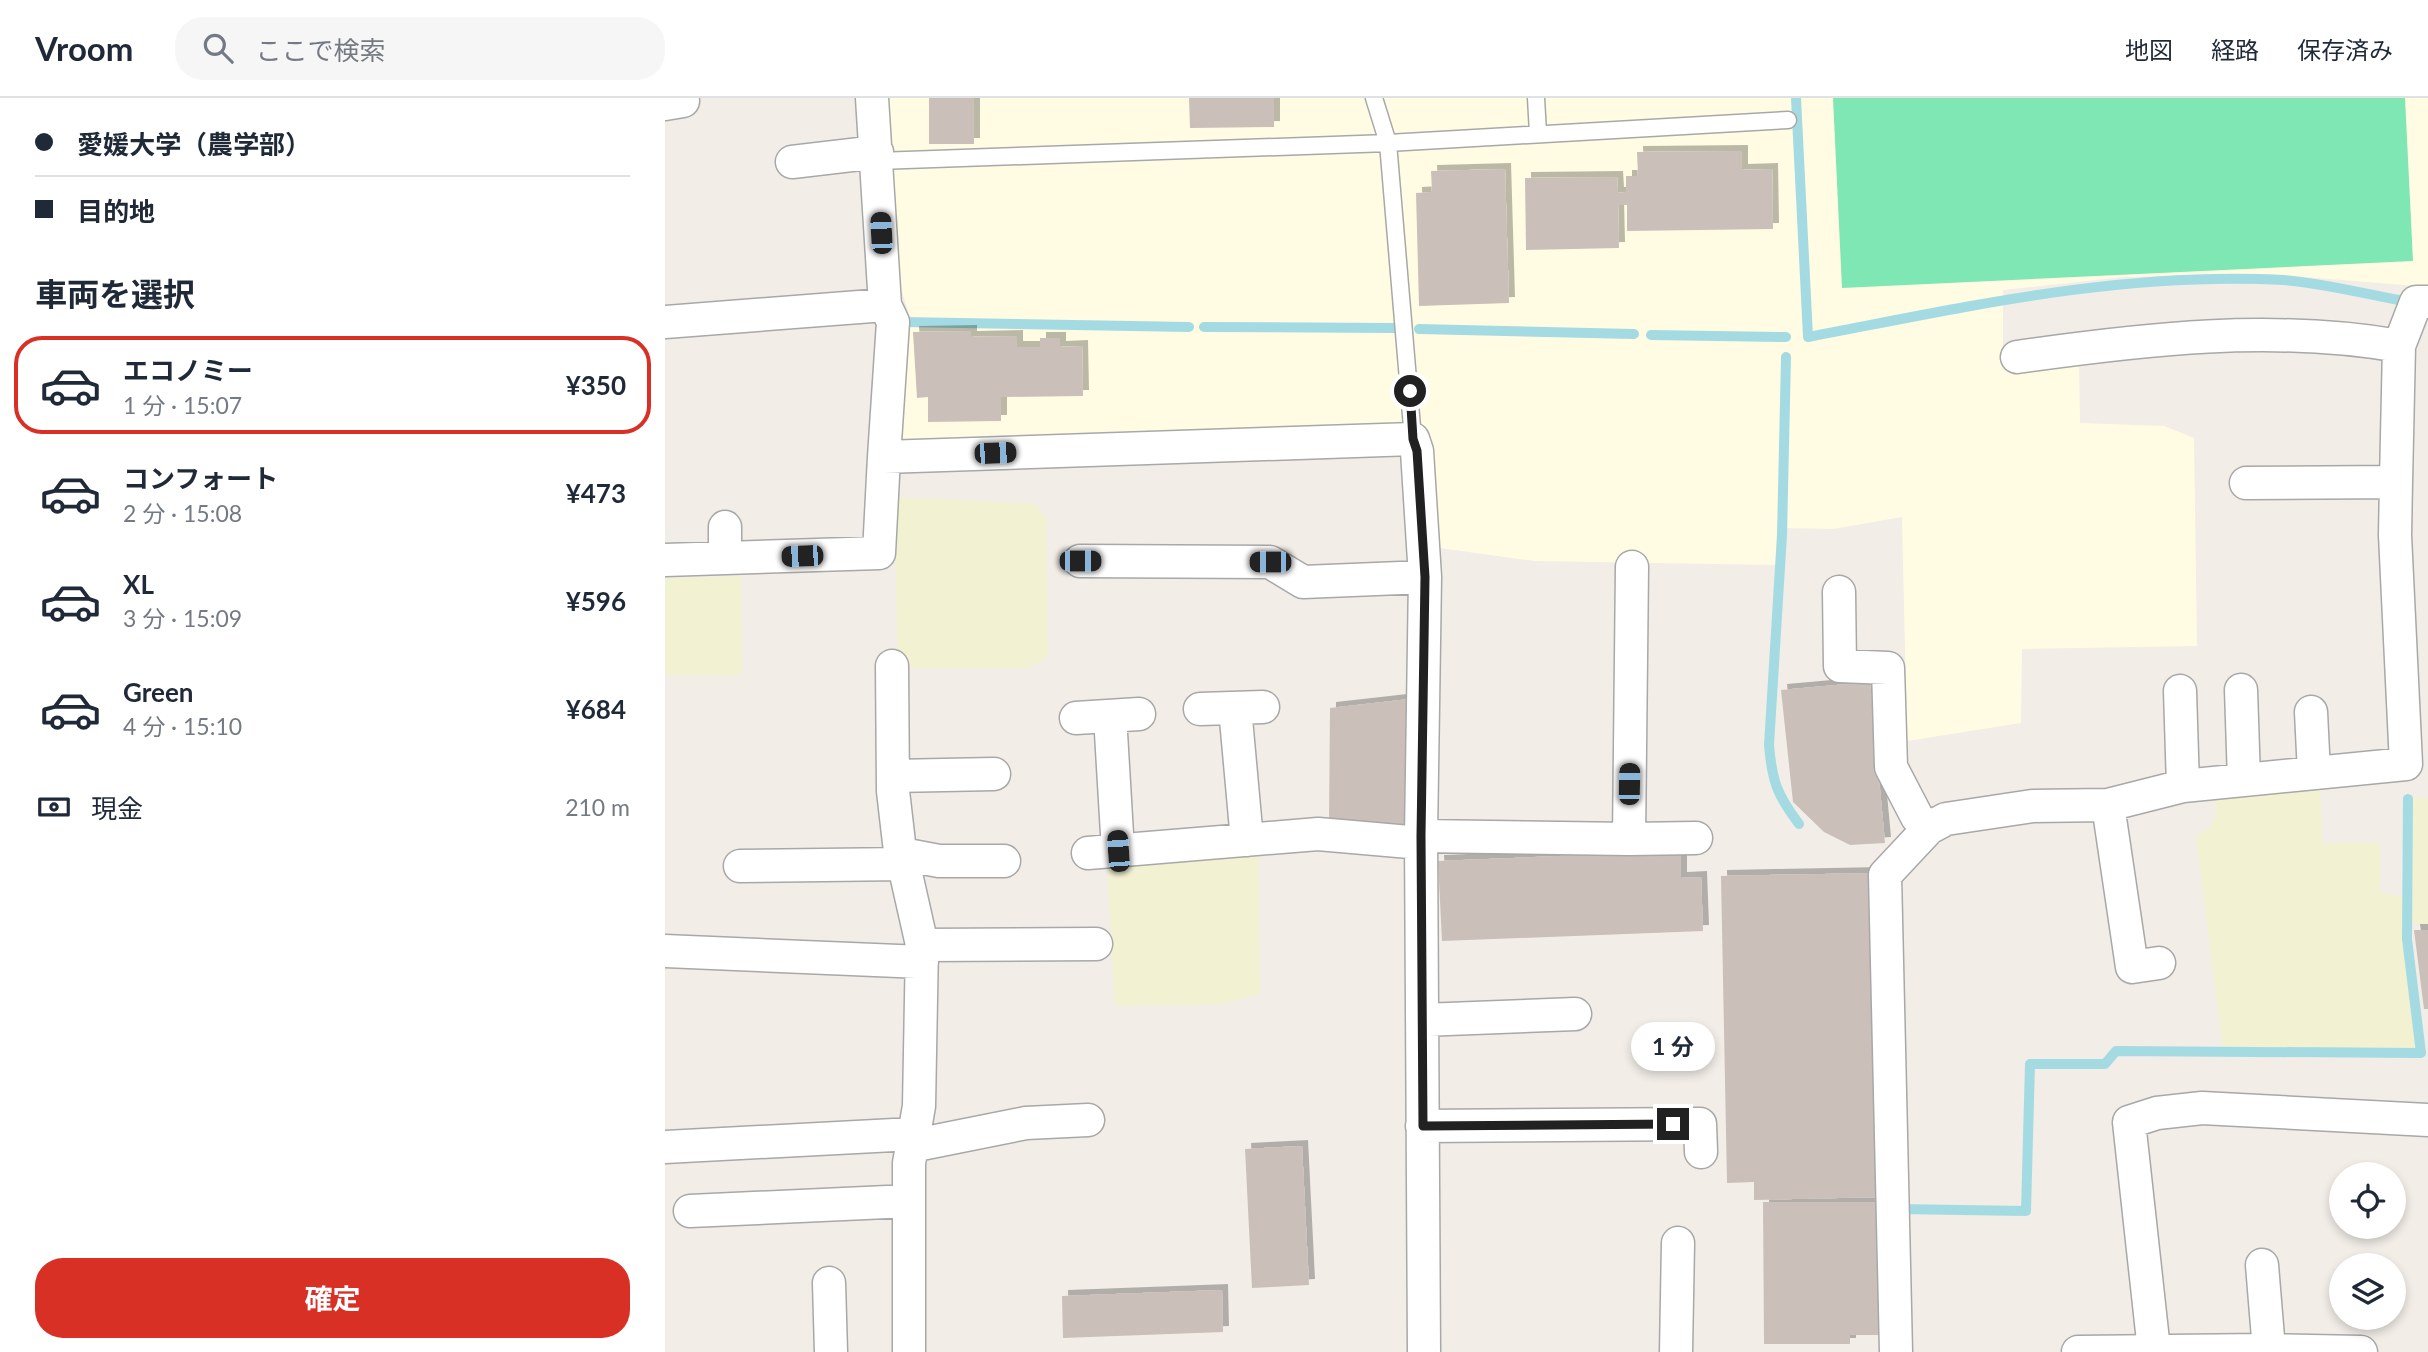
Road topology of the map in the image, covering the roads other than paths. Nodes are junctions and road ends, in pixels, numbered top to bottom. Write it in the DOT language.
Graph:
graph roads {
  1 [pos="872,98"];
  2 [pos="1374,98"];
  3 [pos="1536,98"];
  4 [pos="1788,120"];
  5 [pos="1538,133"];
  6 [pos="1388,143"];
  7 [pos="877,157"];
  8 [pos="792,162"];
  9 [pos="2428,302"];
  10 [pos="885,305"];
  11 [pos="665,322"];
  12 [pos="2399,346"];
  13 [pos="2017,357"];
  14 [pos="1413,439"];
  15 [pos="884,457"];
  16 [pos="2396,482"];
  17 [pos="2246,484"];
  18 [pos="725,527"];
  19 [pos="725,558"];
  20 [pos="665,560"];
  21 [pos="1080,561"];
  22 [pos="1632,567"];
  23 [pos="1425,577"];
  24 [pos="1839,592"];
  25 [pos="892,666"];
  26 [pos="2241,690"];
  27 [pos="2180,691"];
  28 [pos="1200,709"];
  29 [pos="2311,712"];
  30 [pos="1076,718"];
  31 [pos="2314,773"];
  32 [pos="994,774"];
  33 [pos="893,776"];
  34 [pos="2244,780"];
  35 [pos="2183,786"];
  36 [pos="2108,805"];
  37 [pos="1929,828"];
  38 [pos="1696,838"];
  39 [pos="1421,839"];
  40 [pos="1629,839"];
  41 [pos="1247,840"];
  42 [pos="903,859"];
  43 [pos="1004,860"];
  44 [pos="740,866"];
  45 [pos="1096,944"];
  46 [pos="665,951"];
  47 [pos="922,953"];
  48 [pos="2159,963"];
  49 [pos="1575,1014"];
  50 [pos="1422,1020"];
  51 [pos="1088,1120"];
  52 [pos="2428,1120"];
  53 [pos="1423,1126"];
  54 [pos="912,1140"];
  55 [pos="665,1147"];
  56 [pos="1701,1152"];
  57 [pos="909,1201"];
  58 [pos="690,1211"];
  59 [pos="1678,1243"];
  60 [pos="2262,1265"];
  61 [pos="829,1283"];
  62 [pos="2269,1349"];
  63 [pos="2154,1350"];
  64 [pos="831,1352"];
  65 [pos="909,1352"];
  66 [pos="1424,1352"];
  67 [pos="1676,1352"];
  68 [pos="1896,1352"];
  69 [pos="2078,1352"];
  70 [pos="2361,1352"];
  1 -- 7 [label="street"];
  2 -- 6 [label="lane"];
  3 -- 5 [label="lane"];
  4 -- 5 [label="lane"];
  5 -- 6 [label="lane"];
  6 -- 7 [label="lane"];
  6 -- 14 [label="lane"];
  7 -- 8 [label="street"];
  7 -- 10 [label="street"];
  9 -- 12 [label="street"];
  10 -- 11 [label="street"];
  10 -- 15 [label="street"];
  12 -- 13 [label="street"];
  12 -- 16 [label="street"];
  14 -- 15 [label="street"];
  14 -- 23 [label="street"];
  15 -- 19 [label="street"];
  16 -- 17 [label="street"];
  16 -- 31 [label="street"];
  18 -- 19 [label="street"];
  19 -- 20 [label="street"];
  21 -- 23 [label="street"];
  22 -- 40 [label="street"];
  23 -- 39 [label="street"];
  24 -- 37 [label="street"];
  25 -- 33 [label="street"];
  26 -- 34 [label="street"];
  27 -- 35 [label="street"];
  28 -- 41 [label="street"];
  29 -- 31 [label="street"];
  30 -- 41 [label="street"];
  31 -- 34 [label="street"];
  32 -- 33 [label="street"];
  33 -- 42 [label="street"];
  34 -- 35 [label="street"];
  35 -- 36 [label="street"];
  36 -- 37 [label="street"];
  36 -- 48 [label="street"];
  37 -- 68 [label="street"];
  38 -- 40 [label="street"];
  39 -- 40 [label="street"];
  39 -- 41 [label="street"];
  39 -- 50 [label="street"];
  42 -- 43 [label="street"];
  42 -- 44 [label="street"];
  42 -- 47 [label="street"];
  45 -- 47 [label="street"];
  46 -- 47 [label="street"];
  47 -- 54 [label="street"];
  49 -- 50 [label="street"];
  50 -- 53 [label="street"];
  51 -- 54 [label="street"];
  52 -- 63 [label="street"];
  53 -- 56 [label="street"];
  53 -- 66 [label="street"];
  54 -- 55 [label="street"];
  54 -- 57 [label="street"];
  57 -- 58 [label="street"];
  57 -- 65 [label="street"];
  59 -- 67 [label="street"];
  60 -- 62 [label="street"];
  61 -- 64 [label="street"];
  62 -- 63 [label="street"];
  62 -- 70 [label="street"];
  63 -- 69 [label="street"];
}
